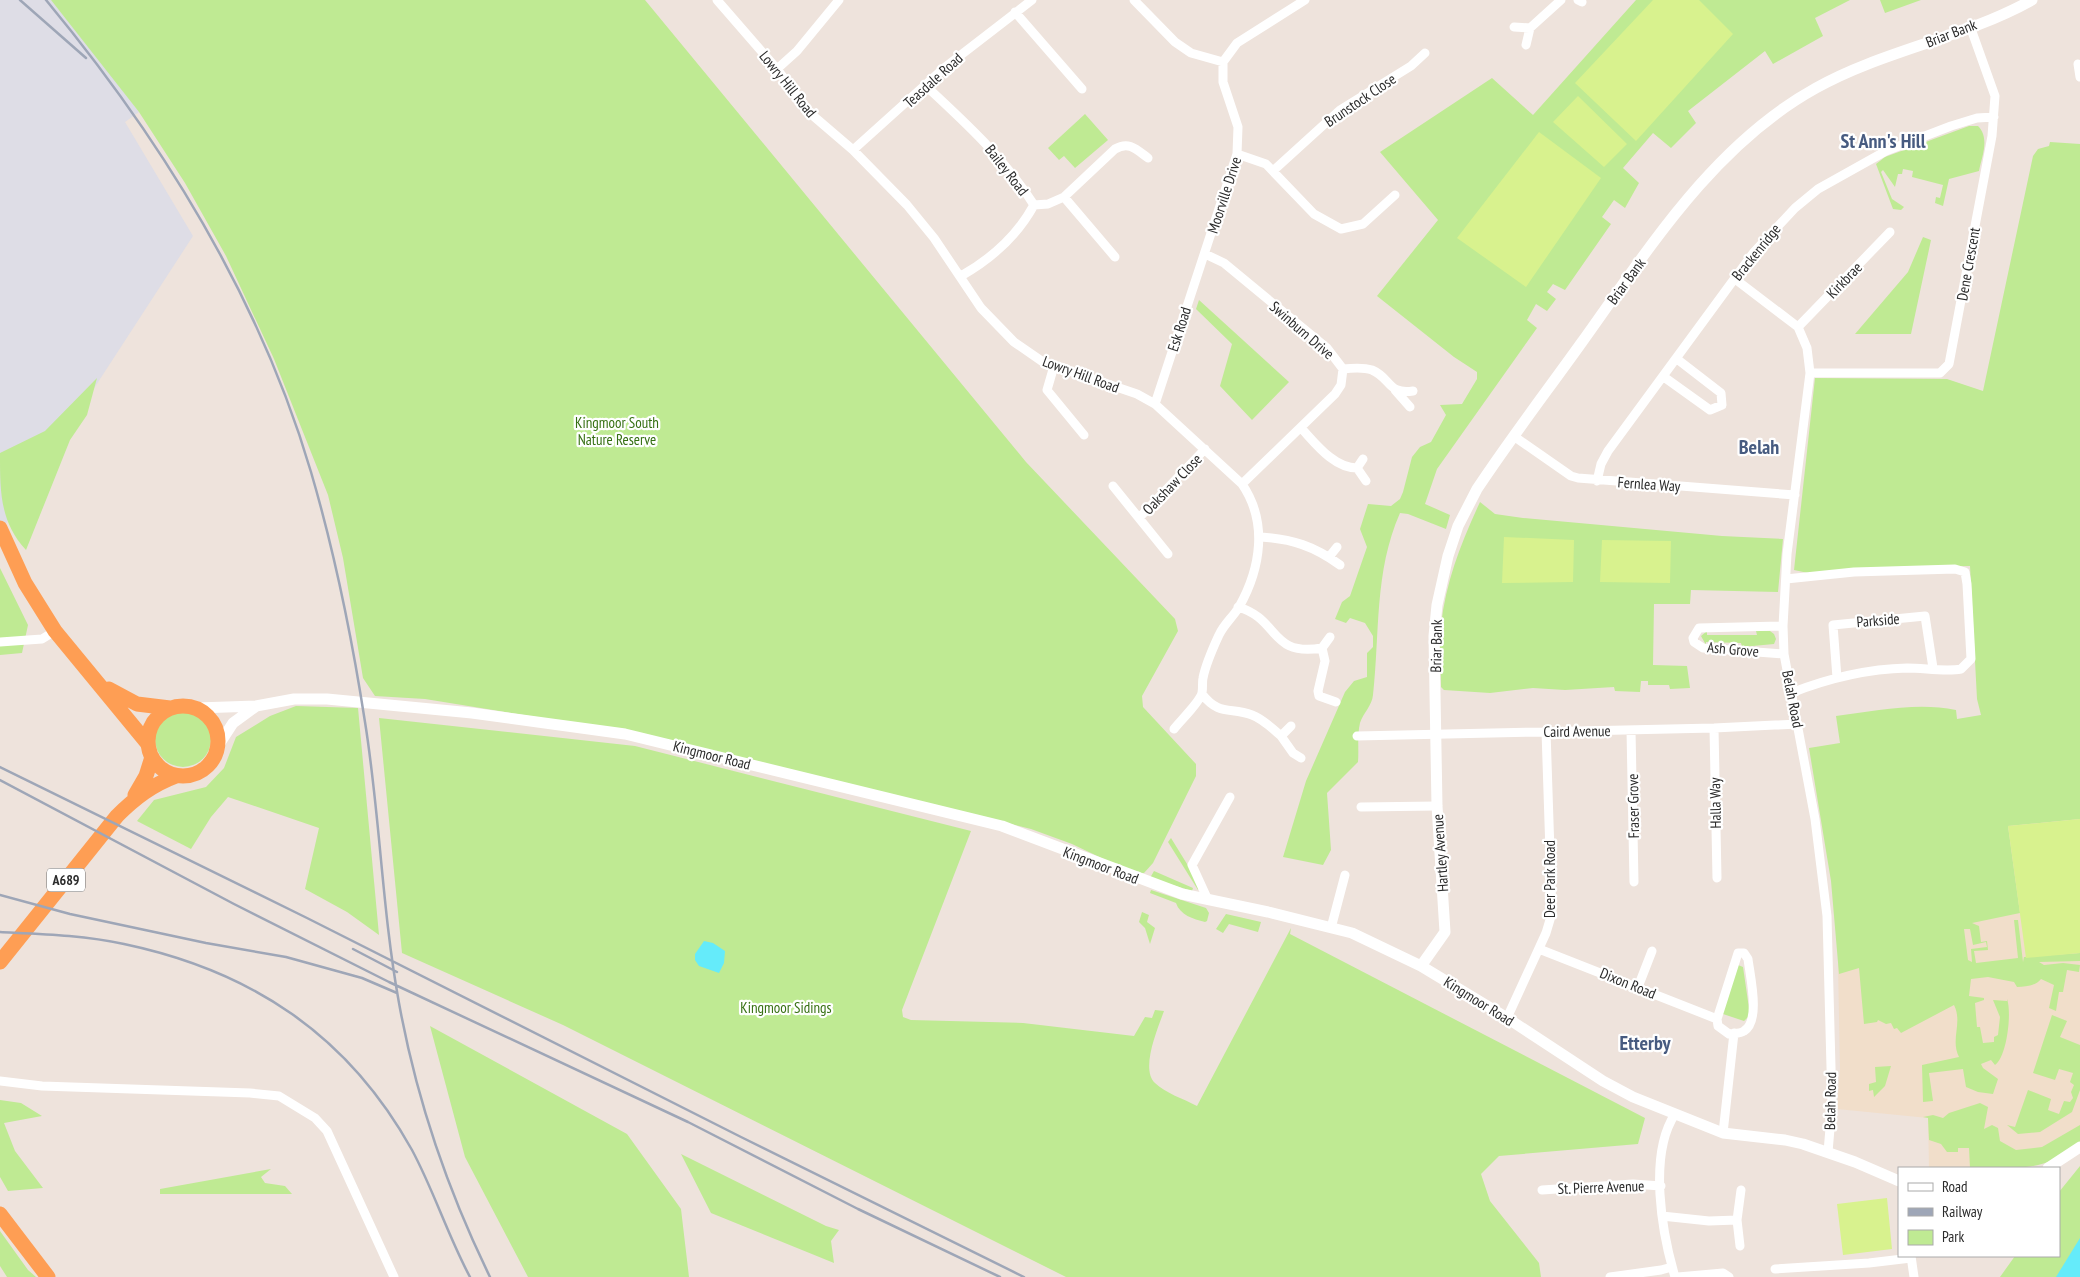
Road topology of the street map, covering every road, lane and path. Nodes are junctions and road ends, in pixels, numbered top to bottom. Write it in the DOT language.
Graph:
graph roads {
  1 [pos="717,0"];
  2 [pos="839,0"];
  3 [pos="1032,0"];
  4 [pos="1134,0"];
  5 [pos="1305,0"];
  6 [pos="1561,0"];
  7 [pos="2032,0"];
  8 [pos="1015,12"];
  9 [pos="1970,26"];
  10 [pos="1514,27"];
  11 [pos="1530,28"];
  12 [pos="1526,45"];
  13 [pos="1425,53"];
  14 [pos="1224,62"];
  15 [pos="2078,64"];
  16 [pos="777,69"];
  17 [pos="2080,76"];
  18 [pos="926,86"];
  19 [pos="1082,89"];
  20 [pos="1994,117"];
  21 [pos="853,150"];
  22 [pos="1237,154"];
  23 [pos="1148,158"];
  24 [pos="1274,170"];
  25 [pos="1396,194"];
  26 [pos="1064,197"];
  27 [pos="1034,206"];
  28 [pos="1890,232"];
  29 [pos="1205,254"];
  30 [pos="1116,257"];
  31 [pos="962,276"];
  32 [pos="1735,279"];
  33 [pos="1798,327"];
  34 [pos="1677,359"];
  35 [pos="1054,366"];
  36 [pos="1343,369"];
  37 [pos="1810,374"];
  38 [pos="1664,377"];
  39 [pos="1395,390"];
  40 [pos="1413,391"];
  41 [pos="1155,404"];
  42 [pos="1410,407"];
  43 [pos="1302,429"];
  44 [pos="1084,435"];
  45 [pos="1515,437"];
  46 [pos="1205,449"];
  47 [pos="1363,459"];
  48 [pos="1357,468"];
  49 [pos="1366,481"];
  50 [pos="1597,481"];
  51 [pos="1242,484"];
  52 [pos="1113,486"];
  53 [pos="1795,495"];
  54 [pos="1139,518"];
  55 [pos="0,528"];
  56 [pos="1261,537"];
  57 [pos="1337,547"];
  58 [pos="1168,554"];
  59 [pos="1329,557"];
  60 [pos="1340,565"];
  61 [pos="1786,579"];
  62 [pos="1238,608"];
  63 [pos="1783,626"];
  64 [pos="55,631"];
  65 [pos="1330,637"];
  66 [pos="0,642"];
  67 [pos="1322,648"];
  68 [pos="1784,654"];
  69 [pos="1933,668"];
  70 [pos="1837,678"];
  71 [pos="99,683"];
  72 [pos="1792,693"];
  73 [pos="1202,694"];
  74 [pos="1336,702"];
  75 [pos="256,706"];
  76 [pos="170,708"];
  77 [pos="197,708"];
  78 [pos="1798,724"];
  79 [pos="1291,726"];
  80 [pos="1714,728"];
  81 [pos="1174,729"];
  82 [pos="1631,730"];
  83 [pos="1546,731"];
  84 [pos="1437,733"];
  85 [pos="1281,736"];
  86 [pos="1357,736"];
  87 [pos="218,746"];
  88 [pos="150,751"];
  89 [pos="1301,758"];
  90 [pos="176,776"];
  91 [pos="1230,797"];
  92 [pos="134,799"];
  93 [pos="1437,806"];
  94 [pos="1361,808"];
  95 [pos="1345,875"];
  96 [pos="1716,878"];
  97 [pos="1634,882"];
  98 [pos="1208,900"];
  99 [pos="1331,928"];
  100 [pos="1539,949"];
  101 [pos="1652,951"];
  102 [pos="0,962"];
  103 [pos="1421,966"];
  104 [pos="1638,987"];
  105 [pos="1507,1018"];
  106 [pos="1716,1018"];
  107 [pos="1734,1033"];
  108 [pos="1,1082"];
  109 [pos="1675,1114"];
  110 [pos="1723,1133"];
  111 [pos="2080,1148"];
  112 [pos="1828,1152"];
  113 [pos="2050,1167"];
  114 [pos="1898,1182"];
  115 [pos="1661,1186"];
  116 [pos="1542,1190"];
  117 [pos="1741,1190"];
  118 [pos="0,1214"];
  119 [pos="1662,1216"];
  120 [pos="1736,1220"];
  121 [pos="1740,1246"];
  122 [pos="1911,1257"];
  123 [pos="1672,1267"];
  124 [pos="1775,1269"];
  125 [pos="48,1277"];
  126 [pos="394,1277"];
  127 [pos="1610,1277"];
  128 [pos="1676,1277"];
  129 [pos="1729,1277"];
  130 [pos="1914,1277"];
  1 -- 16 [label="street, Lowry Hill Road"];
  2 -- 16 [label="street"];
  3 -- 8 [label="street, Teasdale Road"];
  4 -- 14 [label="street"];
  5 -- 14 [label="street"];
  6 -- 11 [label="street"];
  7 -- 9 [label="street, Briar Bank"];
  8 -- 18 [label="street, Teasdale Road"];
  8 -- 19 [label="street"];
  9 -- 20 [label="street, Dene Crescent"];
  9 -- 45 [label="street, Briar Bank"];
  10 -- 11 [label="street"];
  11 -- 12 [label="street"];
  13 -- 24 [label="street, Brunstock Close"];
  14 -- 22 [label="street, Moorville Drive"];
  15 -- 17 [label="street"];
  16 -- 21 [label="street, Lowry Hill Road"];
  18 -- 21 [label="street, Teasdale Road"];
  18 -- 27 [label="street, Bailey Road"];
  20 -- 32 [label="street, Brackenridge"];
  20 -- 37 [label="street, Dene Crescent"];
  21 -- 31 [label="street, Lowry Hill Road"];
  22 -- 24 [label="street"];
  22 -- 29 [label="street, Moorville Drive"];
  23 -- 26 [label="street"];
  24 -- 25 [label="street"];
  26 -- 27 [label="street"];
  26 -- 30 [label="street"];
  27 -- 31 [label="street, Bailey Road"];
  28 -- 33 [label="street, Kirkbrae"];
  29 -- 36 [label="street, Swinburn Drive"];
  29 -- 41 [label="street, Esk Road"];
  31 -- 35 [label="street, Lowry Hill Road"];
  32 -- 33 [label="street"];
  32 -- 34 [label="street, Brackenridge"];
  33 -- 37 [label="street, Belah Road"];
  34 -- 38 [label="street, Brackenridge"];
  34 -- 38 [label="street"];
  35 -- 41 [label="street, Lowry Hill Road"];
  35 -- 44 [label="street"];
  36 -- 39 [label="street"];
  36 -- 43 [label="street, Swinburn Drive"];
  37 -- 53 [label="street, Belah Road"];
  38 -- 50 [label="street, Brackenridge"];
  39 -- 40 [label="street"];
  39 -- 42 [label="street"];
  41 -- 46 [label="street, Lowry Hill Road"];
  43 -- 48 [label="street"];
  43 -- 51 [label="street, Swinburn Drive"];
  45 -- 50 [label="street, Fernlea Way"];
  45 -- 84 [label="street, Briar Bank"];
  46 -- 51 [label="street, Lowry Hill Road"];
  46 -- 54 [label="street, Oakshaw Close"];
  47 -- 48 [label="street"];
  48 -- 49 [label="street"];
  50 -- 53 [label="street, Fernlea Way"];
  51 -- 56 [label="street, Lowry Hill Road"];
  52 -- 54 [label="street, Oakshaw Close"];
  53 -- 61 [label="street, Belah Road"];
  54 -- 58 [label="street, Oakshaw Close"];
  55 -- 64 [label="highway"];
  56 -- 59 [label="street"];
  56 -- 62 [label="street, Lowry Hill Road"];
  57 -- 59 [label="street"];
  59 -- 60 [label="street"];
  61 -- 63 [label="street, Belah Road"];
  61 -- 69 [label="street"];
  62 -- 67 [label="street"];
  62 -- 73 [label="street, Lowry Hill Road"];
  63 -- 68 [label="street, Belah Road"];
  63 -- 68 [label="street, Ash Grove"];
  64 -- 66 [label="street"];
  64 -- 71 [label="highway"];
  65 -- 67 [label="street"];
  67 -- 74 [label="street"];
  68 -- 72 [label="street, Belah Road"];
  69 -- 70 [label="street"];
  69 -- 70 [label="street, Parkside"];
  70 -- 72 [label="street"];
  71 -- 76 [label="highway"];
  71 -- 88 [label="highway"];
  72 -- 78 [label="street, Belah Road"];
  73 -- 81 [label="street"];
  73 -- 85 [label="street"];
  75 -- 77 [label="street, Kingmoor Road"];
  75 -- 87 [label="street, Kingmoor Road"];
  75 -- 98 [label="street, Kingmoor Road"];
  76 -- 77 [label="highway"];
  76 -- 88 [label="highway, A689"];
  77 -- 87 [label="highway"];
  78 -- 80 [label="street, Caird Avenue"];
  78 -- 112 [label="street, Belah Road"];
  79 -- 85 [label="street"];
  80 -- 82 [label="street, Caird Avenue"];
  80 -- 96 [label="street, Halla Way"];
  82 -- 83 [label="street, Caird Avenue"];
  82 -- 97 [label="street, Fraser Grove"];
  83 -- 84 [label="street, Caird Avenue"];
  83 -- 100 [label="street, Deer Park Road"];
  84 -- 86 [label="street, Caird Avenue"];
  84 -- 93 [label="street, Hartley Avenue"];
  85 -- 89 [label="street"];
  87 -- 90 [label="highway, A689"];
  88 -- 90 [label="highway"];
  88 -- 92 [label="highway, A689"];
  90 -- 92 [label="highway, A689"];
  91 -- 98 [label="street"];
  92 -- 102 [label="highway, A689"];
  93 -- 94 [label="street"];
  93 -- 103 [label="street, Hartley Avenue"];
  95 -- 99 [label="street"];
  98 -- 99 [label="street, Kingmoor Road"];
  99 -- 103 [label="street, Kingmoor Road"];
  100 -- 104 [label="street, Dixon Road"];
  100 -- 105 [label="street, Deer Park Road"];
  101 -- 104 [label="street"];
  103 -- 105 [label="street, Kingmoor Road"];
  104 -- 106 [label="street, Dixon Road"];
  105 -- 109 [label="street, Kingmoor Road"];
  106 -- 107 [label="street"];
  106 -- 107 [label="street"];
  107 -- 110 [label="street"];
  108 -- 126 [label="street"];
  109 -- 110 [label="street, Kingmoor Road"];
  109 -- 115 [label="street"];
  110 -- 112 [label="street, Kingmoor Road"];
  111 -- 113 [label="street"];
  112 -- 114 [label="street, Kingmoor Road"];
  115 -- 116 [label="street, St. Pierre Avenue"];
  115 -- 119 [label="street"];
  117 -- 120 [label="street"];
  118 -- 125 [label="highway"];
  119 -- 120 [label="street"];
  119 -- 123 [label="street"];
  120 -- 121 [label="street"];
  122 -- 124 [label="street"];
  122 -- 130 [label="street"];
  123 -- 127 [label="street"];
  123 -- 128 [label="street"];
  128 -- 129 [label="street"];
}
